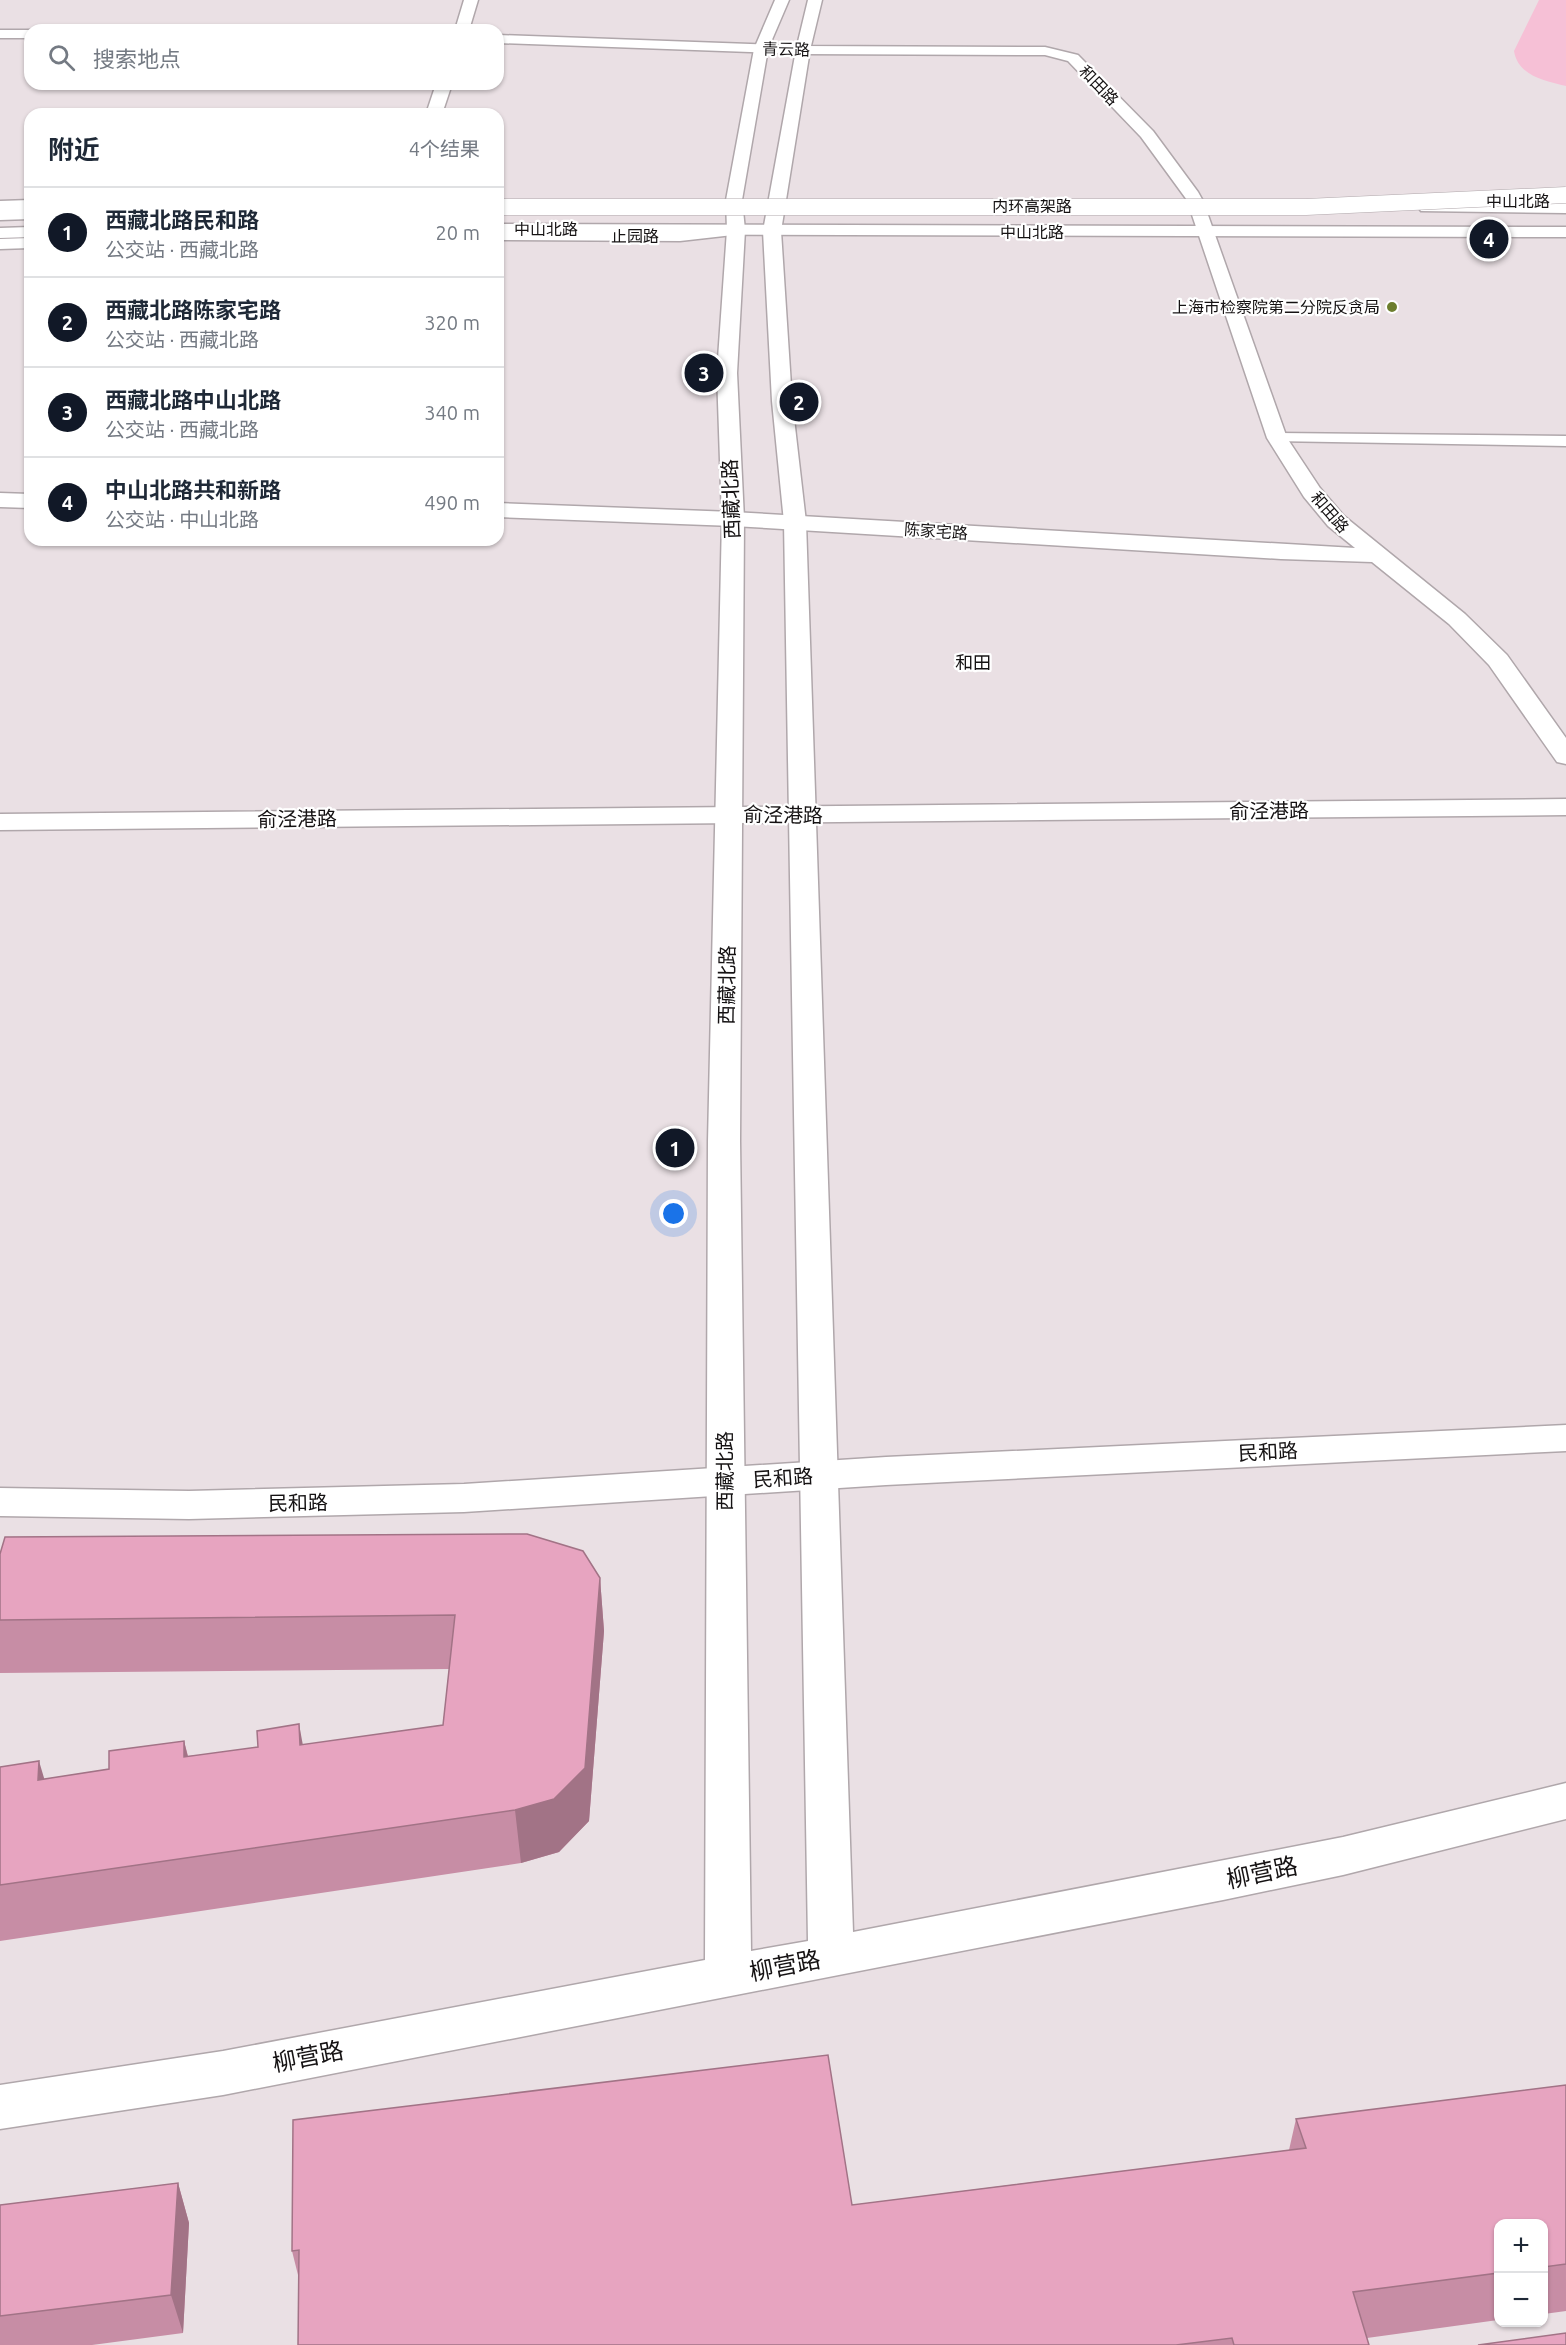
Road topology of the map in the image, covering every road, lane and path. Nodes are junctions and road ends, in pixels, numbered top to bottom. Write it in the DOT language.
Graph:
graph roads {
  1 [pos="471,0"];
  2 [pos="782,0"];
  3 [pos="815,0"];
  4 [pos="464,24"];
  5 [pos="0,34"];
  6 [pos="24,34"];
  7 [pos="504,39"];
  8 [pos="761,49"];
  9 [pos="803,50"];
  10 [pos="1072,58"];
  11 [pos="442,90"];
  12 [pos="436,108"];
  13 [pos="1566,195"];
  14 [pos="1193,198"];
  15 [pos="504,200"];
  16 [pos="777,200"];
  17 [pos="1566,201"];
  18 [pos="24,205"];
  19 [pos="0,206"];
  20 [pos="504,207"];
  21 [pos="1306,207"];
  22 [pos="1566,207"];
  23 [pos="24,214"];
  24 [pos="0,215"];
  25 [pos="735,215"];
  26 [pos="504,218"];
  27 [pos="1566,218"];
  28 [pos="24,224"];
  29 [pos="0,225"];
  30 [pos="504,229"];
  31 [pos="772,231"];
  32 [pos="24,232"];
  33 [pos="1205,232"];
  34 [pos="1566,232"];
  35 [pos="0,233"];
  36 [pos="504,235"];
  37 [pos="24,237"];
  38 [pos="0,238"];
  39 [pos="24,243"];
  40 [pos="0,244"];
  41 [pos="1277,438"];
  42 [pos="1566,441"];
  43 [pos="0,500"];
  44 [pos="24,501"];
  45 [pos="504,510"];
  46 [pos="733,519"];
  47 [pos="795,522"];
  48 [pos="1374,555"];
  49 [pos="1566,756"];
  50 [pos="1566,807"];
  51 [pos="730,815"];
  52 [pos="802,816"];
  53 [pos="0,822"];
  54 [pos="1566,1438"];
  55 [pos="818,1475"];
  56 [pos="725,1481"];
  57 [pos="0,1502"];
  58 [pos="1566,1801"];
  59 [pos="831,1957"];
  60 [pos="728,1977"];
  61 [pos="0,2108"];
  1 -- 4 [label="main road"];
  2 -- 8 [label="main road, 西藏北路"];
  3 -- 9 [label="main road"];
  5 -- 6 [label="main road"];
  7 -- 8 [label="main road, 青云路"];
  8 -- 9 [label="main road, 青云路"];
  8 -- 25 [label="main road, 西藏北路"];
  9 -- 10 [label="main road, 青云路"];
  9 -- 16 [label="main road"];
  10 -- 14 [label="main road, 和田路"];
  11 -- 12 [label="main road"];
  13 -- 21 [label="main road, bridge"];
  14 -- 16 [label="main road, 中山北路"];
  14 -- 17 [label="main road, 中山北路"];
  14 -- 33 [label="main road, 和田路"];
  15 -- 25 [label="main road, 中山北路"];
  16 -- 25 [label="main road, 中山北路"];
  16 -- 31 [label="main road"];
  18 -- 19 [label="main road"];
  20 -- 21 [label="main road, 内环高架路, bridge"];
  21 -- 22 [label="main road, 内环高架路, bridge"];
  23 -- 24 [label="main road"];
  25 -- 30 [label="main road, 中山北路"];
  25 -- 31 [label="main road, 中山北路"];
  25 -- 36 [label="main road, 止园路"];
  25 -- 46 [label="main road, 西藏北路"];
  26 -- 27 [label="main road, 内环高架路"];
  28 -- 29 [label="main road"];
  31 -- 33 [label="main road, 中山北路"];
  31 -- 47 [label="main road"];
  32 -- 35 [label="main road"];
  33 -- 34 [label="main road, 中山北路"];
  33 -- 41 [label="main road, 和田路"];
  37 -- 38 [label="main road"];
  39 -- 40 [label="main road"];
  41 -- 42 [label="lane"];
  41 -- 48 [label="main road, 和田路"];
  43 -- 44 [label="main road"];
  45 -- 46 [label="main road, 陈家宅路"];
  46 -- 47 [label="main road, 陈家宅路"];
  46 -- 51 [label="main road, 西藏北路"];
  47 -- 48 [label="main road, 陈家宅路"];
  47 -- 52 [label="main road"];
  48 -- 49 [label="main road, 和田路"];
  50 -- 52 [label="main road, 俞泾港路"];
  51 -- 52 [label="main road, 俞泾港路"];
  51 -- 53 [label="main road, 俞泾港路"];
  51 -- 56 [label="main road, 西藏北路"];
  52 -- 55 [label="main road"];
  54 -- 55 [label="main road, 民和路"];
  55 -- 56 [label="main road, 民和路"];
  55 -- 59 [label="main road"];
  56 -- 57 [label="main road, 民和路"];
  56 -- 60 [label="main road, 西藏北路"];
  58 -- 59 [label="main road, 柳营路"];
  59 -- 60 [label="main road, 柳营路"];
  60 -- 61 [label="main road, 柳营路"];
}
